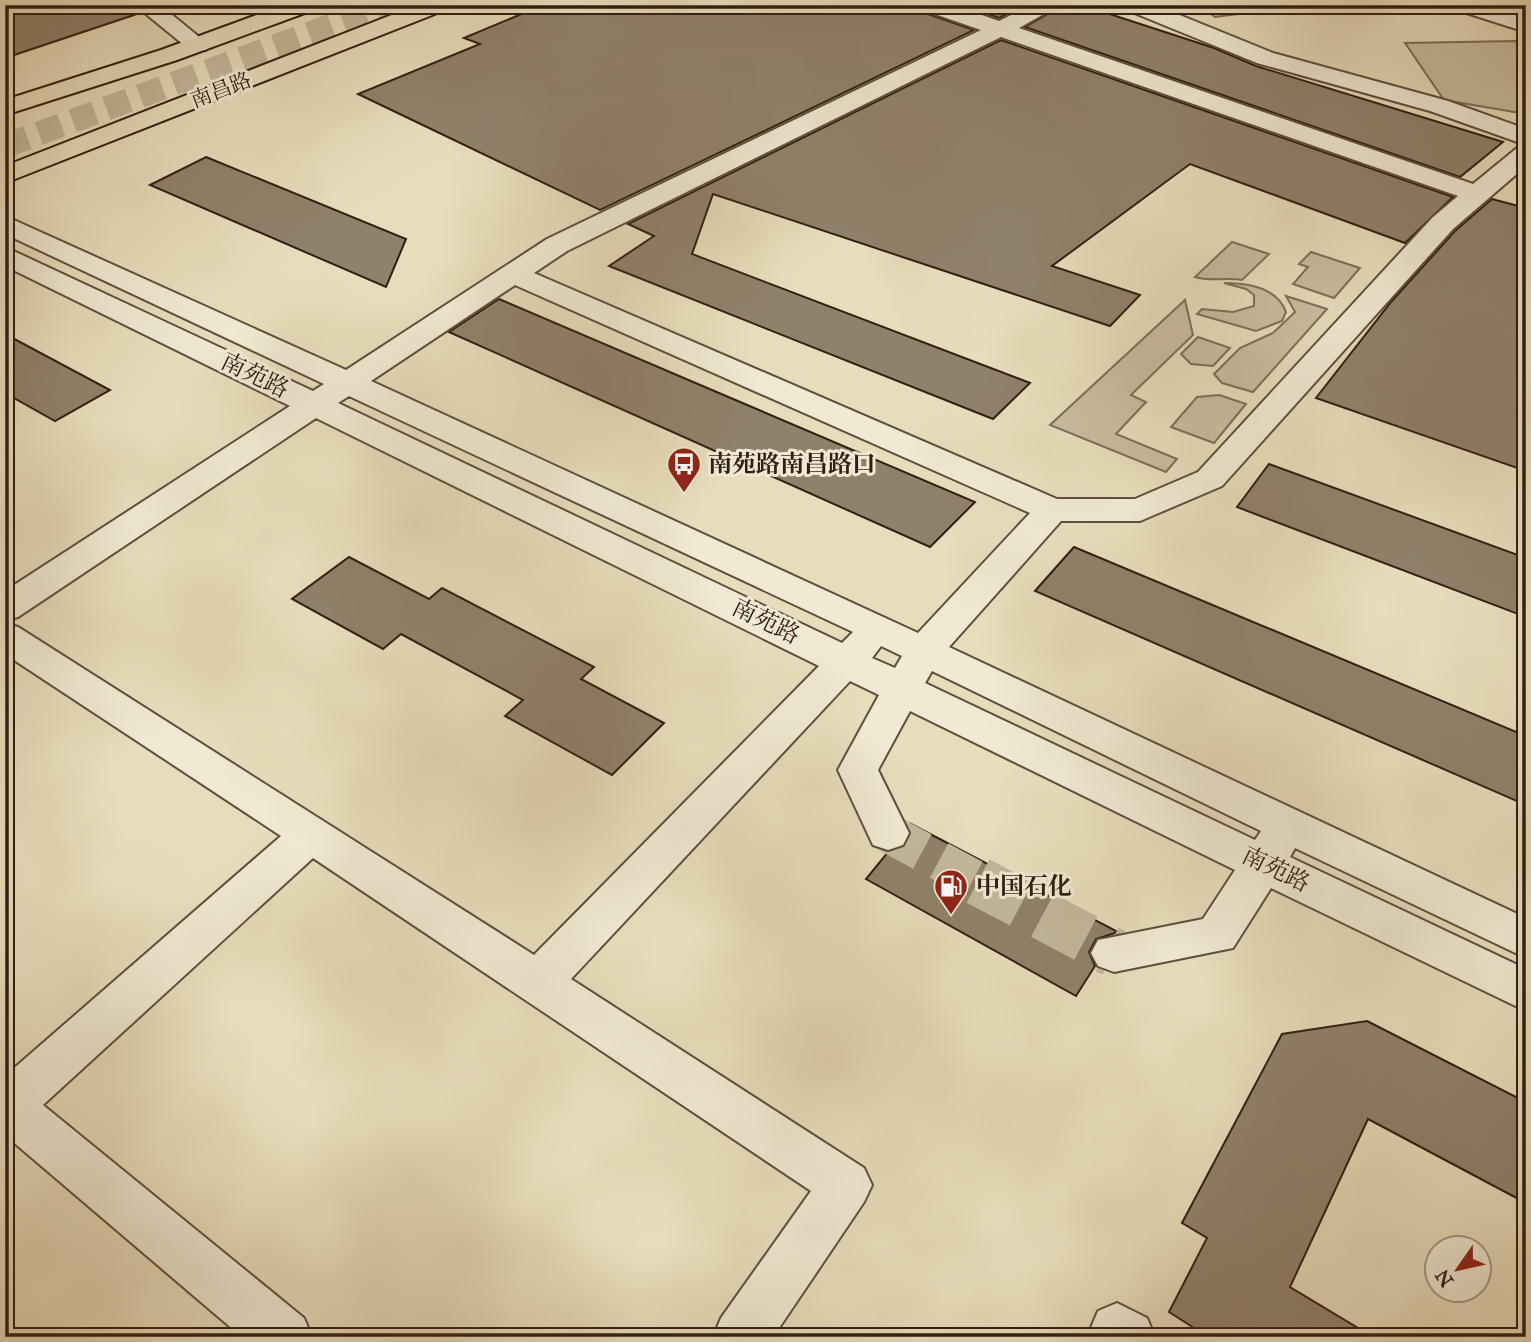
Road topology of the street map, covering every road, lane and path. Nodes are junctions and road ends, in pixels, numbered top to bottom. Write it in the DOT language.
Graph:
graph roads {
  1 [pos="146,5"];
  2 [pos="305,5"];
  3 [pos="437,5"];
  4 [pos="930,5"];
  5 [pos="1049,5"];
  6 [pos="1135,5"];
  7 [pos="1465,5"];
  8 [pos="1488,5"];
  9 [pos="1524,27"];
  10 [pos="1000,29"];
  11 [pos="198,45"];
  12 [pos="5,108"];
  13 [pos="1526,138"];
  14 [pos="1526,153"];
  15 [pos="5,175"];
  16 [pos="1477,194"];
  17 [pos="5,224"];
  18 [pos="5,255"];
  19 [pos="513,274"];
  20 [pos="334,391"];
  21 [pos="1052,510"];
  22 [pos="5,608"];
  23 [pos="878,629"];
  24 [pos="5,636"];
  25 [pos="924,650"];
  26 [pos="847,660"];
  27 [pos="902,686"];
  28 [pos="1289,823"];
  29 [pos="888,833"];
  30 [pos="312,834"];
  31 [pos="1264,863"];
  32 [pos="1526,939"];
  33 [pos="1114,953"];
  34 [pos="538,982"];
  35 [pos="1526,991"];
  36 [pos="285,1337"];
  37 [pos="740,1337"];
  1 -- 11 [label="street"];
  2 -- 11 [label="main road"];
  3 -- 15 [label="main road, 南昌路"];
  4 -- 10 [label="street"];
  5 -- 10 [label="street"];
  6 -- 13 [label="street"];
  7 -- 9 [label="street"];
  8 -- 9 [label="street"];
  10 -- 16 [label="street"];
  10 -- 19 [label="street"];
  11 -- 12 [label="main road"];
  14 -- 16 [label="street"];
  16 -- 21 [label="street"];
  17 -- 20 [label="street, 南苑路"];
  18 -- 20 [label="street, 南苑路"];
  19 -- 20 [label="street"];
  19 -- 21 [label="street"];
  20 -- 22 [label="street"];
  20 -- 23 [label="street, 南苑路"];
  20 -- 26 [label="street, 南苑路"];
  21 -- 25 [label="street"];
  23 -- 25 [label="street, 南苑路"];
  23 -- 26 [label="street"];
  24 -- 30 [label="street"];
  25 -- 27 [label="street"];
  25 -- 28 [label="street, 南苑路"];
  26 -- 27 [label="street, 南苑路"];
  26 -- 34 [label="street"];
  27 -- 29 [label="street"];
  27 -- 31 [label="street, 南苑路"];
  28 -- 31 [label="street"];
  28 -- 32 [label="street, 南苑路"];
  30 -- 34 [label="street"];
  30 -- 36 [label="street"];
  31 -- 33 [label="street"];
  31 -- 35 [label="street, 南苑路"];
  34 -- 37 [label="street"];
}
